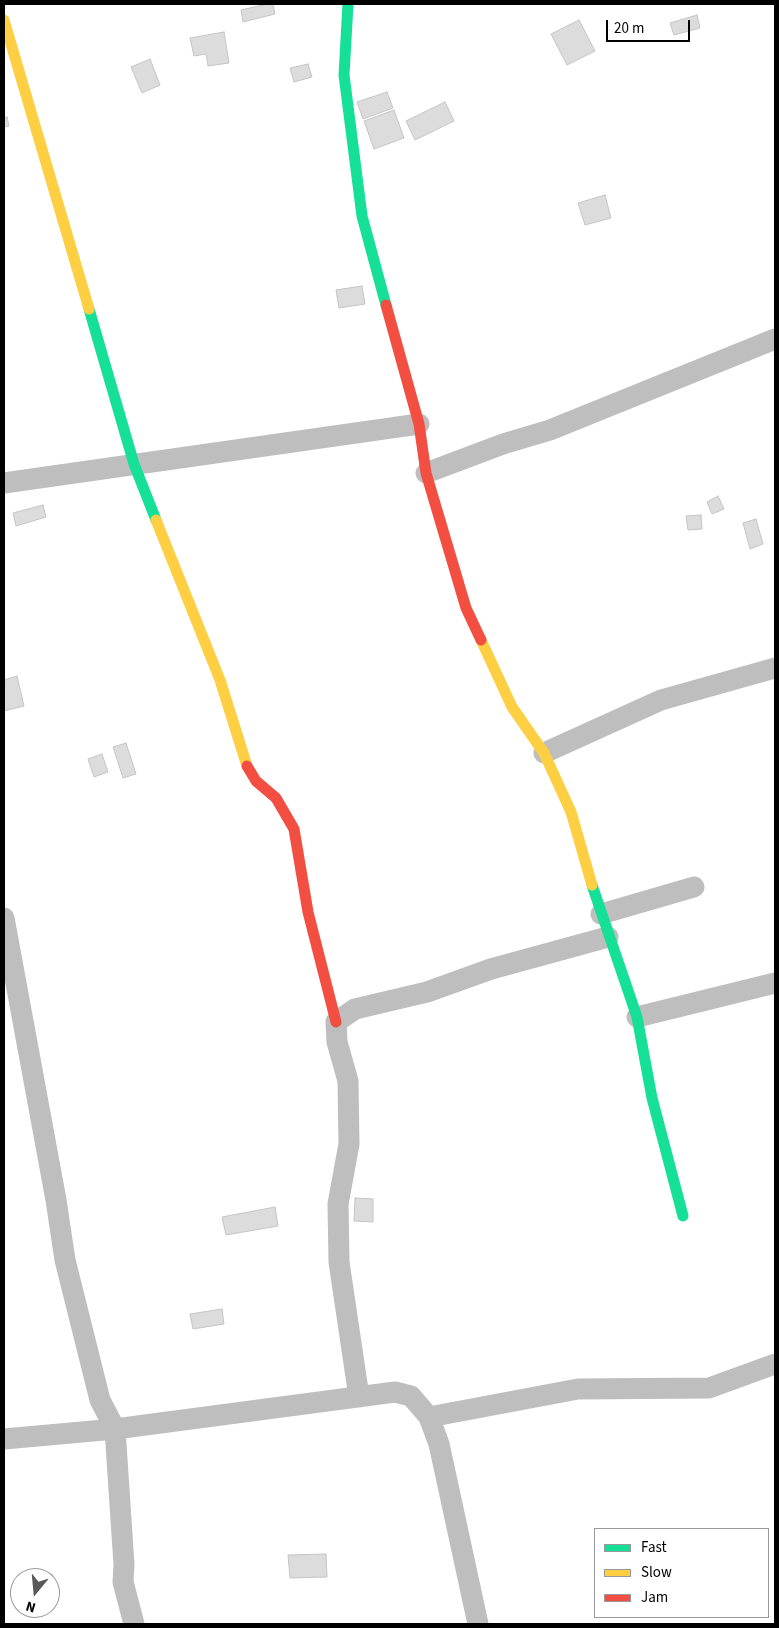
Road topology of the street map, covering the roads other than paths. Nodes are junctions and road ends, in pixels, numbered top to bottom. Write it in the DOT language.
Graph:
graph roads {
  1 [pos="348,4"];
  2 [pos="4,20"];
  3 [pos="775,339"];
  4 [pos="419,424"];
  5 [pos="134,464"];
  6 [pos="426,473"];
  7 [pos="4,483"];
  8 [pos="775,668"];
  9 [pos="544,753"];
  10 [pos="694,887"];
  11 [pos="601,914"];
  12 [pos="4,918"];
  13 [pos="608,936"];
  14 [pos="775,983"];
  15 [pos="637,1017"];
  16 [pos="336,1022"];
  17 [pos="683,1216"];
  18 [pos="775,1364"];
  19 [pos="359,1397"];
  20 [pos="429,1416"];
  21 [pos="115,1429"];
  22 [pos="4,1439"];
  23 [pos="134,1624"];
  24 [pos="478,1624"];
  1 -- 4 [label="street"];
  2 -- 5 [label="street"];
  3 -- 6 [label="street"];
  4 -- 5 [label="street"];
  4 -- 6 [label="street"];
  5 -- 7 [label="street"];
  5 -- 16 [label="street"];
  6 -- 9 [label="street"];
  8 -- 9 [label="street"];
  9 -- 11 [label="street"];
  10 -- 11 [label="street"];
  11 -- 13 [label="street"];
  12 -- 21 [label="street"];
  13 -- 15 [label="street"];
  13 -- 16 [label="street"];
  14 -- 15 [label="street"];
  15 -- 17 [label="street"];
  16 -- 19 [label="street"];
  18 -- 20 [label="street"];
  19 -- 20 [label="street"];
  19 -- 21 [label="street"];
  20 -- 24 [label="street"];
  21 -- 22 [label="street"];
  21 -- 23 [label="street"];
}
